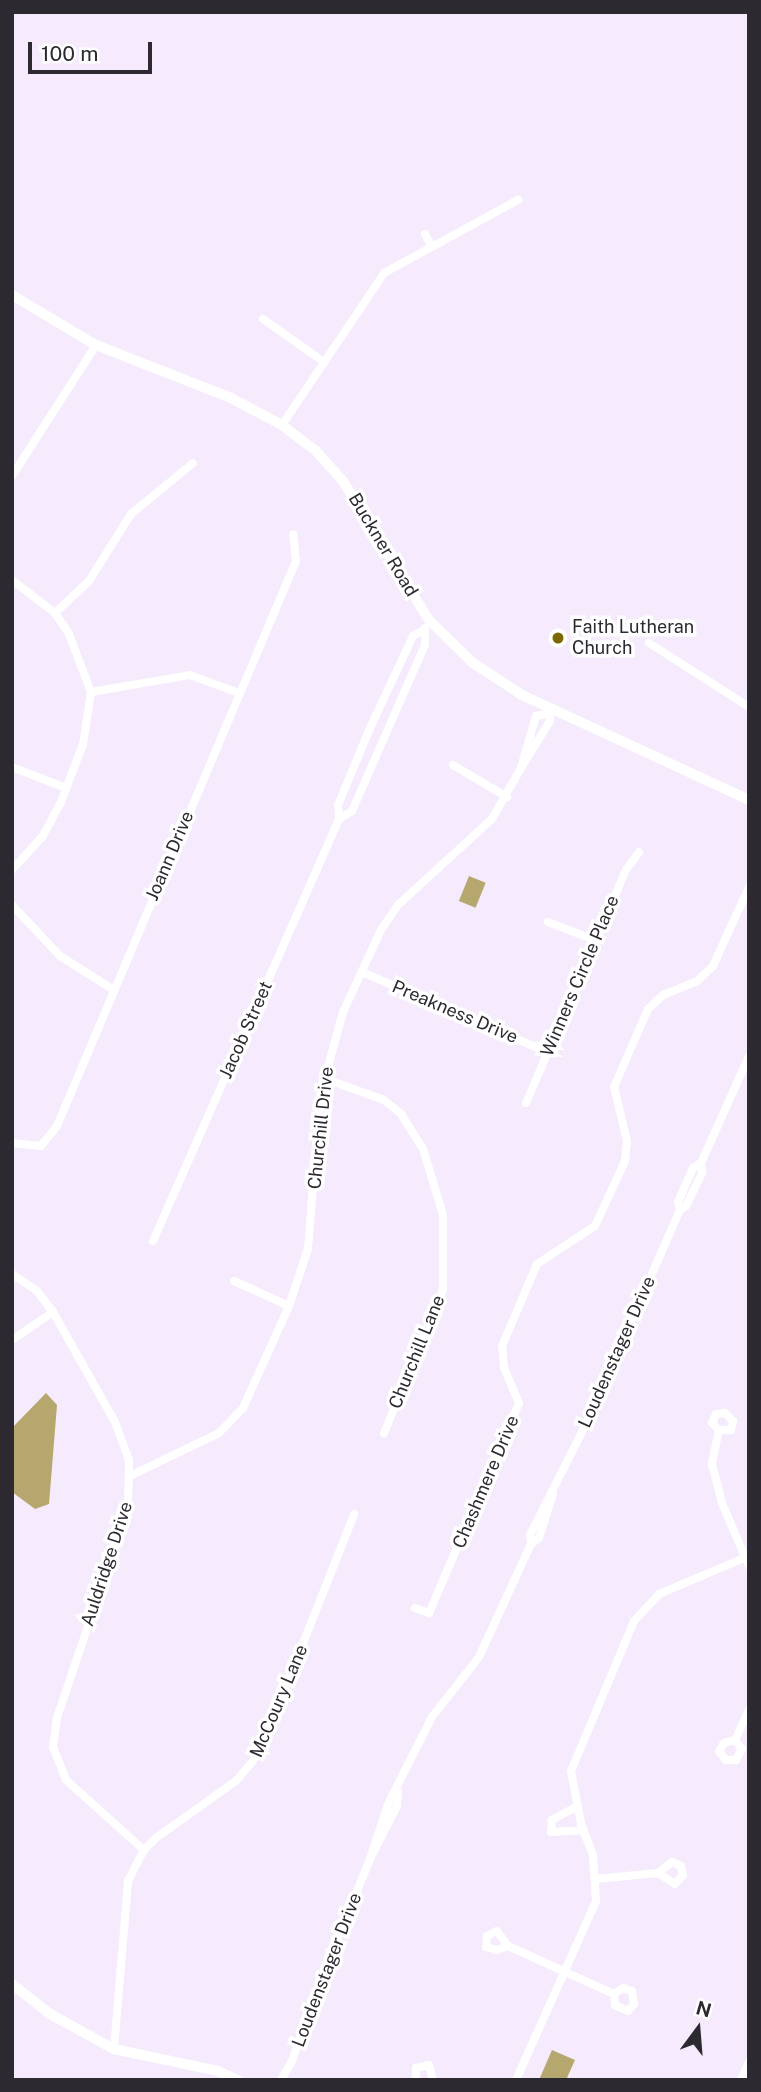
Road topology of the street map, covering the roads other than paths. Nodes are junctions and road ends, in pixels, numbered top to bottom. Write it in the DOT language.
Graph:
graph roads {
  1 [pos="517,200"];
  2 [pos="425,234"];
  3 [pos="431,246"];
  4 [pos="12,295"];
  5 [pos="263,319"];
  6 [pos="96,345"];
  7 [pos="324,362"];
  8 [pos="282,425"];
  9 [pos="193,463"];
  10 [pos="12,476"];
  11 [pos="293,534"];
  12 [pos="12,580"];
  13 [pos="55,613"];
  14 [pos="427,625"];
  15 [pos="649,643"];
  16 [pos="90,692"];
  17 [pos="239,693"];
  18 [pos="749,708"];
  19 [pos="548,711"];
  20 [pos="453,765"];
  21 [pos="12,767"];
  22 [pos="521,768"];
  23 [pos="66,788"];
  24 [pos="507,797"];
  25 [pos="749,800"];
  26 [pos="339,819"];
  27 [pos="639,852"];
  28 [pos="12,870"];
  29 [pos="749,887"];
  30 [pos="12,905"];
  31 [pos="548,922"];
  32 [pos="595,940"];
  33 [pos="362,972"];
  34 [pos="114,990"];
  35 [pos="547,1052"];
  36 [pos="749,1056"];
  37 [pos="323,1078"];
  38 [pos="526,1103"];
  39 [pos="12,1143"];
  40 [pos="153,1241"];
  41 [pos="12,1274"];
  42 [pos="234,1281"];
  43 [pos="289,1306"];
  44 [pos="53,1312"];
  45 [pos="12,1340"];
  46 [pos="719,1430"];
  47 [pos="384,1433"];
  48 [pos="132,1475"];
  49 [pos="354,1514"];
  50 [pos="747,1556"];
  51 [pos="749,1566"];
  52 [pos="415,1608"];
  53 [pos="749,1710"];
  54 [pos="735,1740"];
  55 [pos="578,1806"];
  56 [pos="584,1830"];
  57 [pos="144,1850"];
  58 [pos="658,1872"];
  59 [pos="595,1879"];
  60 [pos="508,1946"];
  61 [pos="565,1971"];
  62 [pos="12,1984"];
  63 [pos="614,1994"];
  64 [pos="114,2049"];
  65 [pos="749,2062"];
  66 [pos="237,2080"];
  67 [pos="281,2080"];
  68 [pos="416,2080"];
  69 [pos="433,2080"];
  70 [pos="516,2080"];
  71 [pos="740,2080"];
  1 -- 3 [label="street"];
  2 -- 3 [label="street"];
  3 -- 7 [label="street"];
  4 -- 6 [label="street, Buckner Road"];
  5 -- 7 [label="street"];
  6 -- 8 [label="street, Buckner Road"];
  6 -- 10 [label="street"];
  7 -- 8 [label="street"];
  8 -- 14 [label="street, Buckner Road"];
  9 -- 13 [label="street"];
  11 -- 17 [label="street, Joann Drive"];
  12 -- 13 [label="street"];
  13 -- 16 [label="street"];
  14 -- 19 [label="street, Buckner Road"];
  14 -- 26 [label="street, Jacob Street"];
  14 -- 26 [label="street, Jacob Street"];
  15 -- 18 [label="street"];
  16 -- 17 [label="street"];
  16 -- 23 [label="street"];
  17 -- 34 [label="street, Joann Drive"];
  19 -- 22 [label="street, Churchill Drive"];
  19 -- 22 [label="street, Churchill Drive"];
  19 -- 25 [label="street, Buckner Road"];
  20 -- 24 [label="street"];
  21 -- 23 [label="street"];
  22 -- 24 [label="street, Churchill Drive"];
  23 -- 28 [label="street"];
  24 -- 33 [label="street, Churchill Drive"];
  26 -- 40 [label="street, Jacob Street"];
  27 -- 32 [label="street, Winners Circle Place"];
  29 -- 52 [label="street, Chashmere Drive"];
  30 -- 34 [label="street"];
  31 -- 32 [label="street"];
  32 -- 35 [label="street, Winners Circle Place"];
  33 -- 35 [label="street, Preakness Drive"];
  33 -- 37 [label="street, Churchill Drive"];
  34 -- 39 [label="street, Joann Drive"];
  35 -- 38 [label="street, Winners Circle Place"];
  36 -- 67 [label="street, Loudenstager Drive"];
  37 -- 43 [label="street, Churchill Drive"];
  37 -- 47 [label="street, Churchill Lane"];
  41 -- 44 [label="street, Auldridge Drive"];
  42 -- 43 [label="street"];
  43 -- 48 [label="street, Churchill Drive"];
  44 -- 45 [label="street"];
  44 -- 48 [label="street, Auldridge Drive"];
  46 -- 50 [label="street"];
  48 -- 57 [label="street, Auldridge Drive"];
  49 -- 57 [label="street, McCoury Lane"];
  50 -- 51 [label="street"];
  50 -- 55 [label="street"];
  53 -- 54 [label="street"];
  55 -- 56 [label="street"];
  55 -- 56 [label="street"];
  56 -- 59 [label="street"];
  57 -- 64 [label="street, McCoury Lane"];
  58 -- 59 [label="street"];
  59 -- 61 [label="street"];
  60 -- 61 [label="street"];
  61 -- 63 [label="street"];
  61 -- 70 [label="street"];
  62 -- 64 [label="street"];
  64 -- 66 [label="street"];
  65 -- 71 [label="street"];
  68 -- 69 [label="street"];
}
